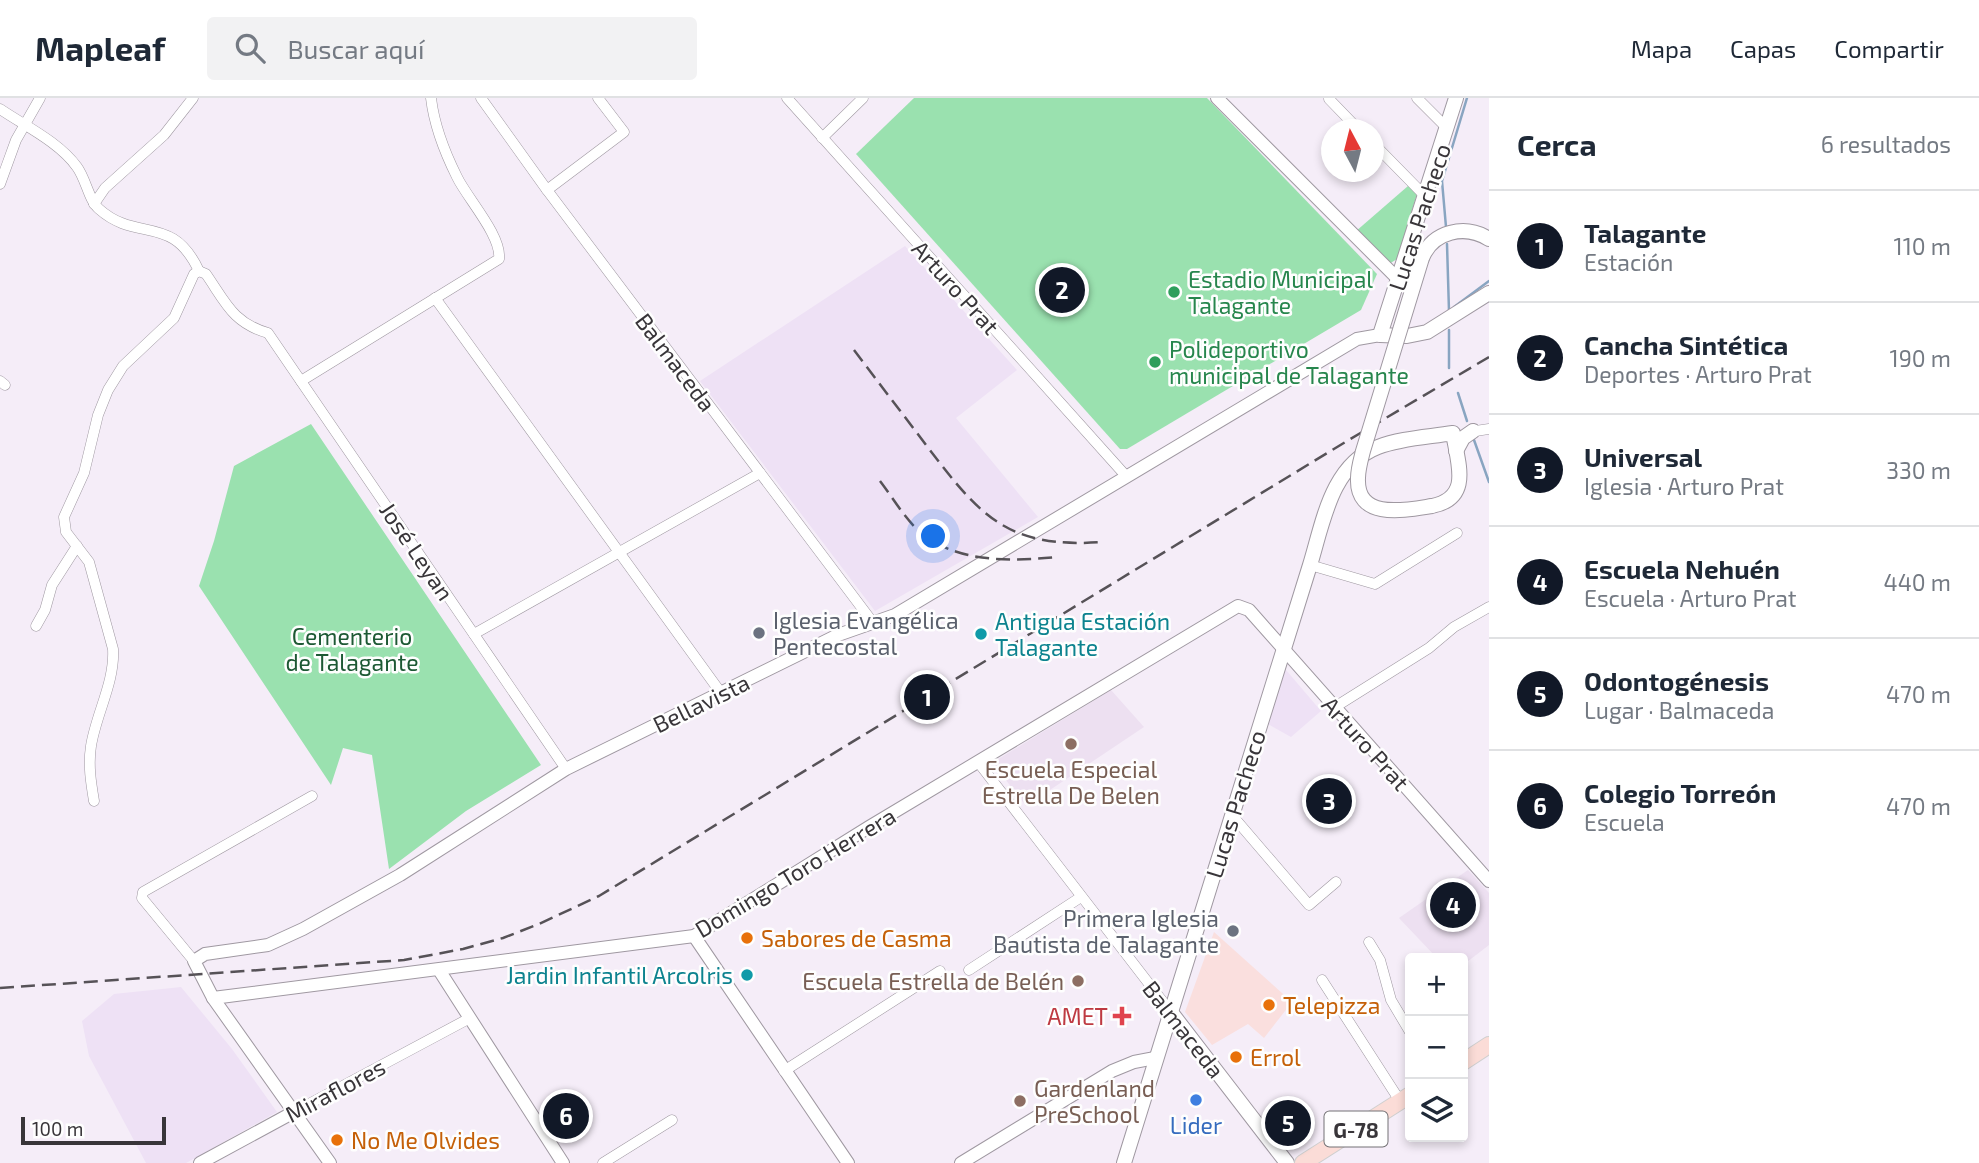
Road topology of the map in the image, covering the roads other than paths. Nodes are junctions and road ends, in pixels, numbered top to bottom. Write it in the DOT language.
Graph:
graph roads {
  1 [pos="40,98"];
  2 [pos="192,98"];
  3 [pos="431,98"];
  4 [pos="481,98"];
  5 [pos="598,98"];
  6 [pos="786,98"];
  7 [pos="863,98"];
  8 [pos="1217,98"];
  9 [pos="1417,98"];
  10 [pos="1456,98"];
  11 [pos="1329,99"];
  12 [pos="0,109"];
  13 [pos="1348,119"];
  14 [pos="23,125"];
  15 [pos="1447,128"];
  16 [pos="822,138"];
  17 [pos="1384,154"];
  18 [pos="0,184"];
  19 [pos="547,190"];
  20 [pos="1425,196"];
  21 [pos="94,204"];
  22 [pos="1489,239"];
  23 [pos="199,271"];
  24 [pos="1399,280"];
  25 [pos="1489,293"];
  26 [pos="435,298"];
  27 [pos="1380,335"];
  28 [pos="300,381"];
  29 [pos="1489,429"];
  30 [pos="1473,431"];
  31 [pos="1453,433"];
  32 [pos="1435,436"];
  33 [pos="1456,451"];
  34 [pos="760,473"];
  35 [pos="1126,476"];
  36 [pos="1457,533"];
  37 [pos="77,545"];
  38 [pos="619,552"];
  39 [pos="1310,565"];
  40 [pos="1241,606"];
  41 [pos="1489,607"];
  42 [pos="874,624"];
  43 [pos="37,626"];
  44 [pos="474,634"];
  45 [pos="1284,650"];
  46 [pos="721,693"];
  47 [pos="1335,707"];
  48 [pos="978,762"];
  49 [pos="566,769"];
  50 [pos="312,796"];
  51 [pos="94,802"];
  52 [pos="1231,814"];
  53 [pos="1489,881"];
  54 [pos="1336,882"];
  55 [pos="1082,897"];
  56 [pos="694,936"];
  57 [pos="1369,942"];
  58 [pos="199,958"];
  59 [pos="439,970"];
  60 [pos="969,970"];
  61 [pos="940,971"];
  62 [pos="1322,980"];
  63 [pos="213,998"];
  64 [pos="1170,1011"];
  65 [pos="470,1018"];
  66 [pos="1405,1024"];
  67 [pos="1489,1045"];
  68 [pos="1155,1058"];
  69 [pos="1468,1059"];
  70 [pos="784,1071"];
  71 [pos="1405,1098"];
  72 [pos="294,1112"];
  73 [pos="672,1120"];
  74 [pos="200,1163"];
  75 [pos="330,1163"];
  76 [pos="564,1163"];
  77 [pos="603,1163"];
  78 [pos="848,1163"];
  79 [pos="961,1163"];
  80 [pos="1124,1163"];
  81 [pos="1287,1163"];
  82 [pos="1303,1163"];
  1 -- 14 [label="street"];
  2 -- 21 [label="street"];
  3 -- 26 [label="street"];
  4 -- 19 [label="street, Balmaceda"];
  5 -- 19 [label="street"];
  6 -- 16 [label="street, Arturo Prat"];
  7 -- 16 [label="street"];
  8 -- 24 [label="street"];
  9 -- 15 [label="street"];
  10 -- 15 [label="main road, Lucas Pacheco"];
  11 -- 13 [label="street"];
  12 -- 14 [label="street"];
  14 -- 18 [label="street"];
  14 -- 21 [label="street"];
  15 -- 20 [label="main road, Lucas Pacheco"];
  16 -- 35 [label="street, Arturo Prat"];
  17 -- 20 [label="street"];
  19 -- 34 [label="street, Balmaceda"];
  20 -- 24 [label="main road, Lucas Pacheco"];
  21 -- 23 [label="street"];
  22 -- 33 [label="main road, Lucas Pacheco, bridge"];
  23 -- 28 [label="street, José Leyan"];
  23 -- 37 [label="street"];
  24 -- 27 [label="main road, Lucas Pacheco"];
  25 -- 27 [label="main road, Bellavista"];
  26 -- 28 [label="street"];
  26 -- 38 [label="street"];
  27 -- 35 [label="street, Bellavista"];
  28 -- 44 [label="street, José Leyan"];
  29 -- 30 [label="street"];
  30 -- 31 [label="street"];
  30 -- 33 [label="main road"];
  31 -- 32 [label="main road, Lucas Pacheco"];
  31 -- 33 [label="main road, Lucas Pacheco"];
  32 -- 33 [label="main road"];
  32 -- 39 [label="main road, Lucas Pacheco"];
  34 -- 38 [label="street"];
  34 -- 42 [label="street, Balmaceda"];
  35 -- 42 [label="street, Bellavista"];
  36 -- 39 [label="street"];
  37 -- 43 [label="street"];
  37 -- 51 [label="street"];
  38 -- 44 [label="street"];
  38 -- 46 [label="street"];
  39 -- 45 [label="main road, Lucas Pacheco"];
  40 -- 45 [label="street, Arturo Prat"];
  40 -- 48 [label="street, Domingo Toro Herrera"];
  41 -- 47 [label="street"];
  42 -- 46 [label="street, Bellavista"];
  44 -- 49 [label="street, José Leyan"];
  45 -- 47 [label="street, Arturo Prat"];
  45 -- 52 [label="main road, Lucas Pacheco"];
  46 -- 49 [label="street, Bellavista"];
  47 -- 53 [label="street, Arturo Prat"];
  48 -- 55 [label="street, Balmaceda"];
  48 -- 56 [label="street, Domingo Toro Herrera"];
  49 -- 58 [label="street, Bellavista"];
  50 -- 58 [label="street"];
  52 -- 54 [label="street"];
  52 -- 64 [label="main road, Lucas Pacheco"];
  55 -- 60 [label="street"];
  55 -- 64 [label="street, Balmaceda"];
  56 -- 59 [label="street, Domingo Toro Herrera"];
  56 -- 70 [label="street"];
  57 -- 66 [label="street"];
  58 -- 63 [label="street"];
  59 -- 63 [label="street, Domingo Toro Herrera"];
  59 -- 65 [label="street"];
  61 -- 70 [label="street"];
  62 -- 71 [label="street"];
  63 -- 72 [label="street"];
  64 -- 68 [label="main road, Lucas Pacheco"];
  64 -- 81 [label="main road, Balmaceda"];
  65 -- 72 [label="street, Miraflores"];
  65 -- 76 [label="street"];
  67 -- 69 [label="main road"];
  68 -- 79 [label="street"];
  68 -- 80 [label="main road, Lucas Pacheco"];
  70 -- 78 [label="street"];
  71 -- 82 [label="main road, G-78"];
  72 -- 74 [label="street, Miraflores"];
  72 -- 75 [label="street"];
  73 -- 77 [label="street"];
}
